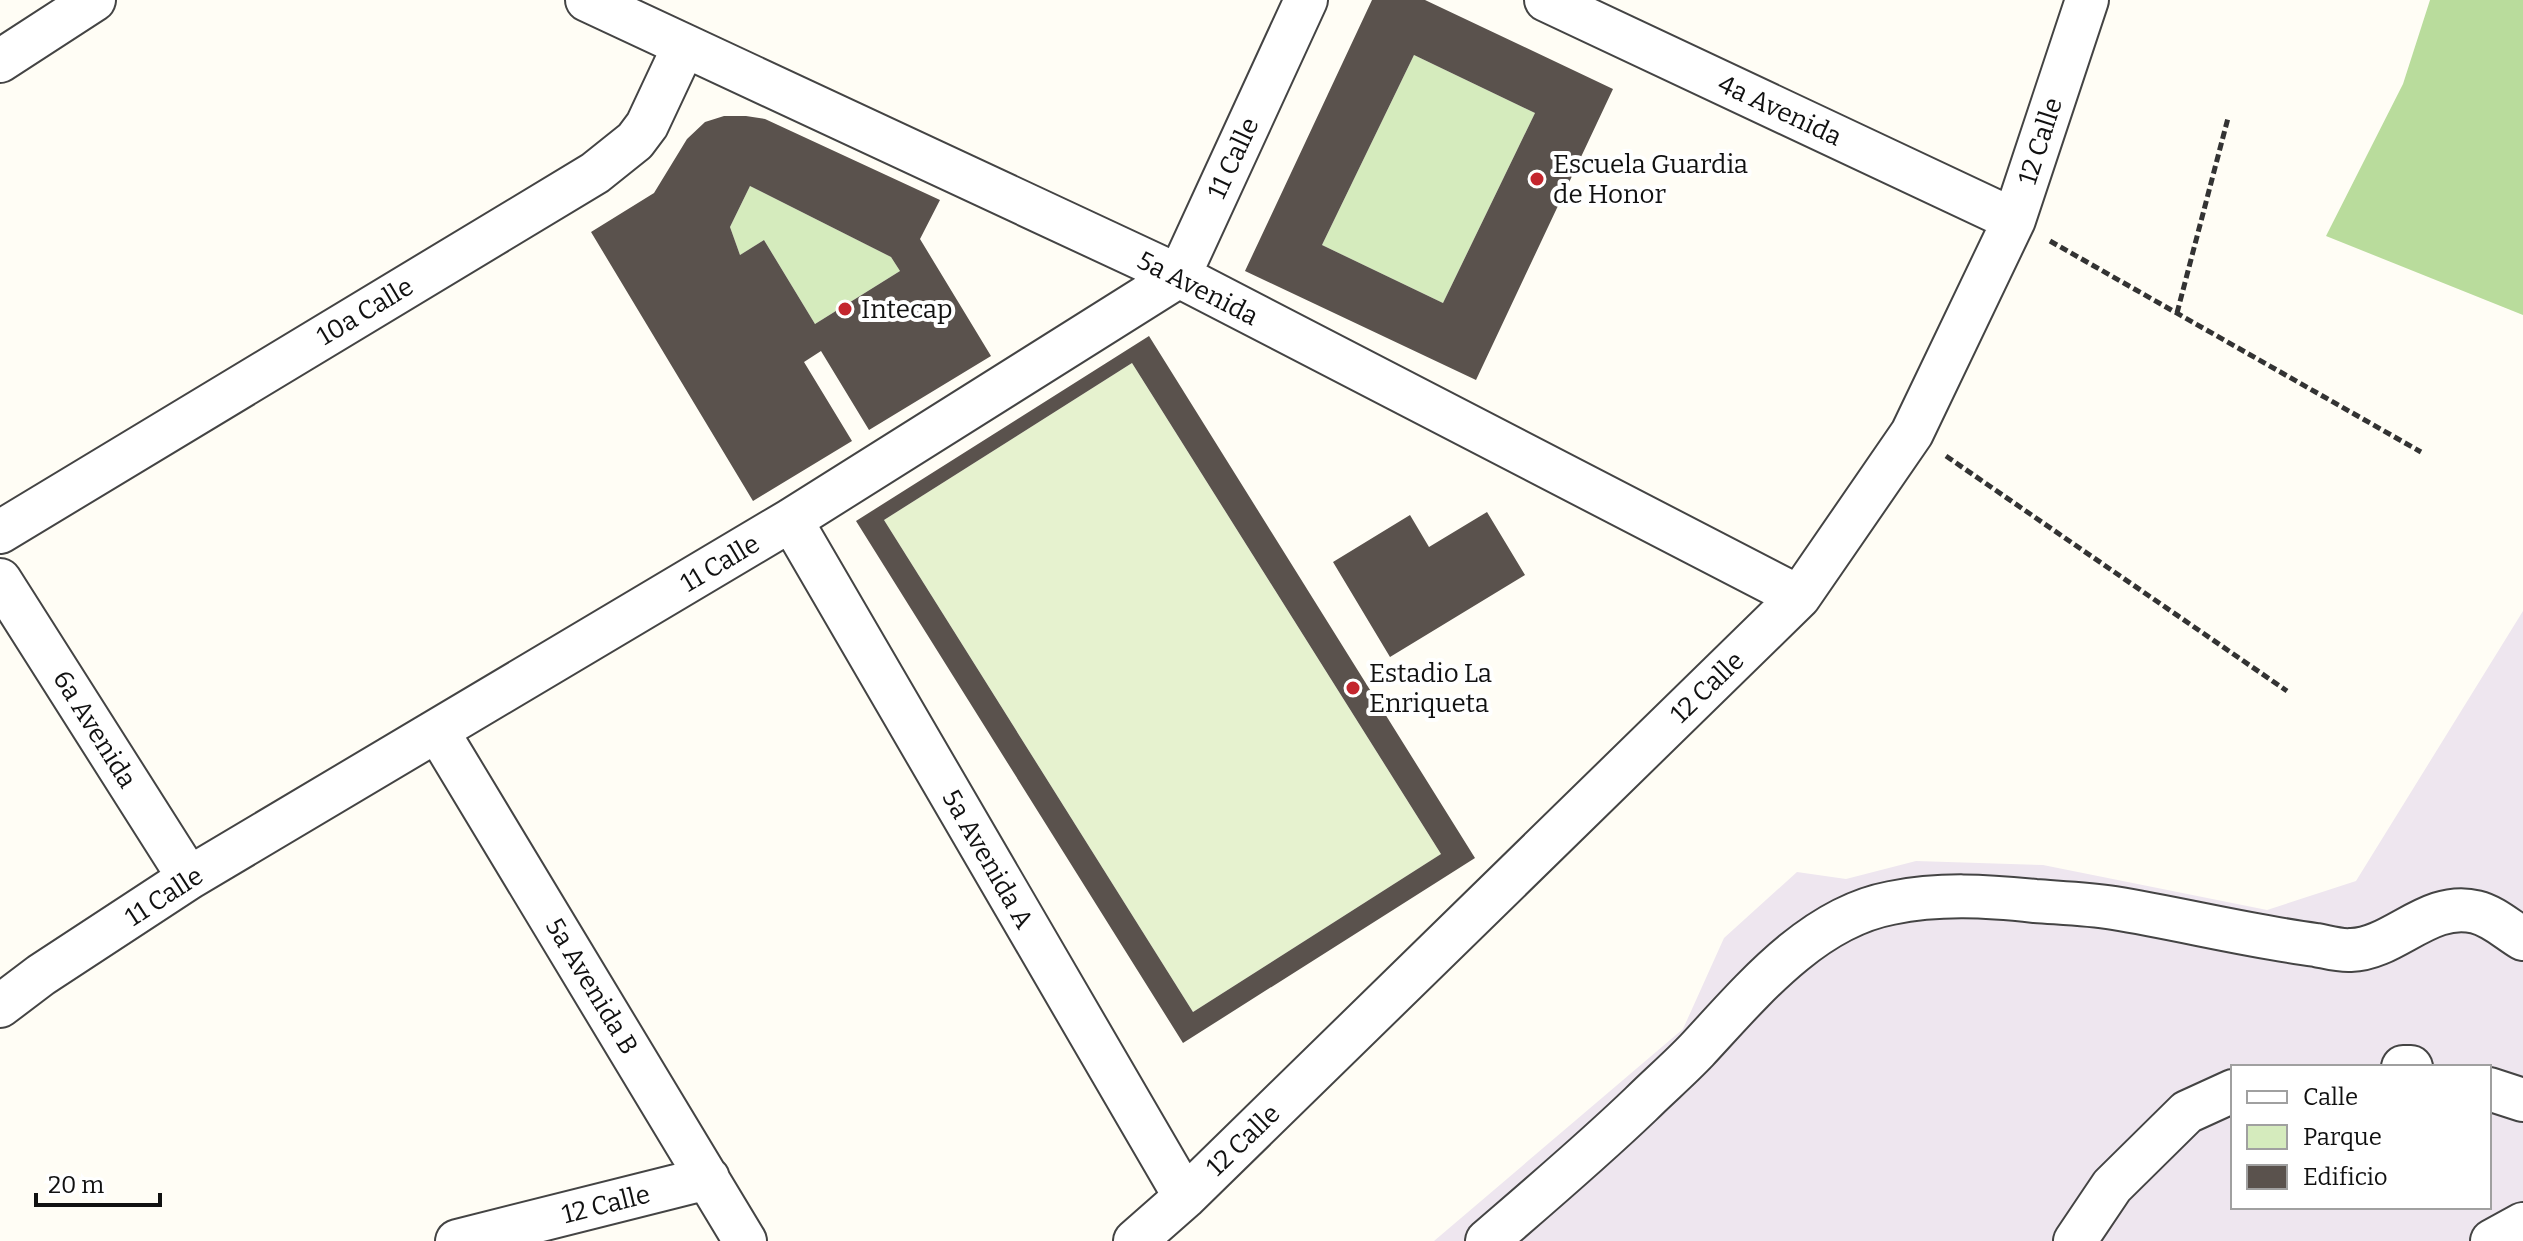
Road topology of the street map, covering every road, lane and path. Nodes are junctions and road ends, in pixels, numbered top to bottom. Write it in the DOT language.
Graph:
graph roads {
  1 [pos="94,0"];
  2 [pos="587,0"];
  3 [pos="1306,0"];
  4 [pos="1546,0"];
  5 [pos="2087,0"];
  6 [pos="684,46"];
  7 [pos="0,61"];
  8 [pos="2228,118"];
  9 [pos="2014,220"];
  10 [pos="1179,276"];
  11 [pos="2177,313"];
  12 [pos="1912,433"];
  13 [pos="2421,452"];
  14 [pos="791,520"];
  15 [pos="0,532"];
  16 [pos="0,580"];
  17 [pos="1799,597"];
  18 [pos="2287,691"];
  19 [pos="438,732"];
  20 [pos="189,878"];
  21 [pos="2523,939"];
  22 [pos="0,1006"];
  23 [pos="2231,1092"];
  24 [pos="708,1178"];
  25 [pos="1185,1197"];
  26 [pos="2523,1224"];
  27 [pos="457,1241"];
  28 [pos="745,1241"];
  29 [pos="1135,1241"];
  30 [pos="1487,1241"];
  31 [pos="2075,1241"];
  32 [pos="2492,1241"];
  1 -- 7 [label="street"];
  2 -- 6 [label="street, 5a Avenida"];
  3 -- 10 [label="street, 11 Calle"];
  4 -- 9 [label="street, 4a Avenida"];
  5 -- 9 [label="street, 12 Calle"];
  6 -- 10 [label="street, 5a Avenida"];
  6 -- 15 [label="street, 10a Calle"];
  8 -- 11 [label="path"];
  9 -- 11 [label="path"];
  9 -- 12 [label="street, 12 Calle"];
  10 -- 14 [label="street, 11 Calle"];
  10 -- 17 [label="street, 5a Avenida"];
  11 -- 13 [label="path"];
  12 -- 17 [label="street, 12 Calle"];
  12 -- 18 [label="path"];
  14 -- 19 [label="street, 11 Calle"];
  14 -- 25 [label="street, 5a Avenida A"];
  16 -- 20 [label="street, 6a Avenida"];
  17 -- 25 [label="street, 12 Calle"];
  19 -- 20 [label="street, 11 Calle"];
  19 -- 24 [label="street, 5a Avenida B"];
  20 -- 22 [label="street, 11 Calle"];
  21 -- 30 [label="street"];
  23 -- 31 [label="street"];
  24 -- 27 [label="street, 12 Calle"];
  24 -- 28 [label="street, 5a Avenida B"];
  25 -- 29 [label="street, 12 Calle"];
  26 -- 32 [label="street"];
}
